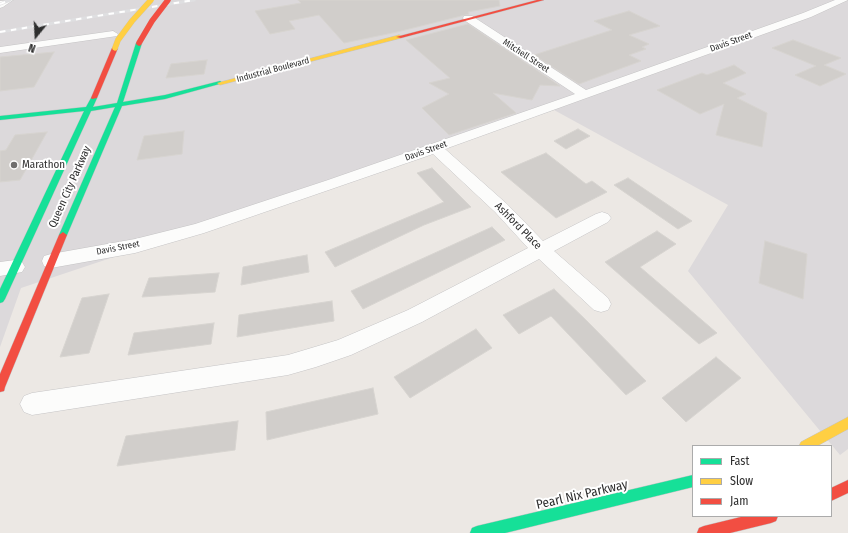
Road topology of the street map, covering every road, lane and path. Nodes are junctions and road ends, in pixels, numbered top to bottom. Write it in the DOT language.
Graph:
graph roads {
  1 [pos="8,0"];
  2 [pos="151,0"];
  3 [pos="168,0"];
  4 [pos="542,0"];
  5 [pos="843,0"];
  6 [pos="0,5"];
  7 [pos="468,18"];
  8 [pos="113,34"];
  9 [pos="0,50"];
  10 [pos="584,94"];
  11 [pos="119,105"];
  12 [pos="90,109"];
  13 [pos="0,118"];
  14 [pos="435,148"];
  15 [pos="602,218"];
  16 [pos="540,249"];
  17 [pos="47,261"];
  18 [pos="15,267"];
  19 [pos="0,298"];
  20 [pos="601,304"];
  21 [pos="0,387"];
  22 [pos="32,404"];
  23 [pos="848,423"];
  24 [pos="807,445"];
  25 [pos="692,481"];
  26 [pos="848,486"];
  27 [pos="832,494"];
  28 [pos="767,517"];
  29 [pos="477,533"];
  30 [pos="704,533"];
  1 -- 6 [label="street"];
  2 -- 12 [label="main road, Queen City Parkway, bridge"];
  3 -- 11 [label="main road, Queen City Parkway, bridge"];
  4 -- 7 [label="main road, Industrial Boulevard"];
  5 -- 10 [label="street, Davis Street"];
  7 -- 10 [label="street, Mitchell Street"];
  7 -- 11 [label="main road, Industrial Boulevard"];
  8 -- 9 [label="street"];
  10 -- 14 [label="street, Davis Street"];
  11 -- 12 [label="main road, Industrial Boulevard"];
  11 -- 17 [label="main road, Queen City Parkway"];
  12 -- 13 [label="main road, Industrial Boulevard"];
  12 -- 18 [label="main road, Queen City Parkway"];
  14 -- 16 [label="street, Ashford Place"];
  14 -- 17 [label="street, Davis Street"];
  15 -- 16 [label="street"];
  16 -- 20 [label="street, Ashford Place"];
  16 -- 22 [label="street"];
  17 -- 21 [label="main road, Queen City Parkway"];
  18 -- 19 [label="main road, Queen City Parkway"];
  23 -- 24 [label="main road"];
  25 -- 29 [label="main road, Pearl Nix Parkway"];
  26 -- 27 [label="main road"];
  28 -- 30 [label="main road"];
}
